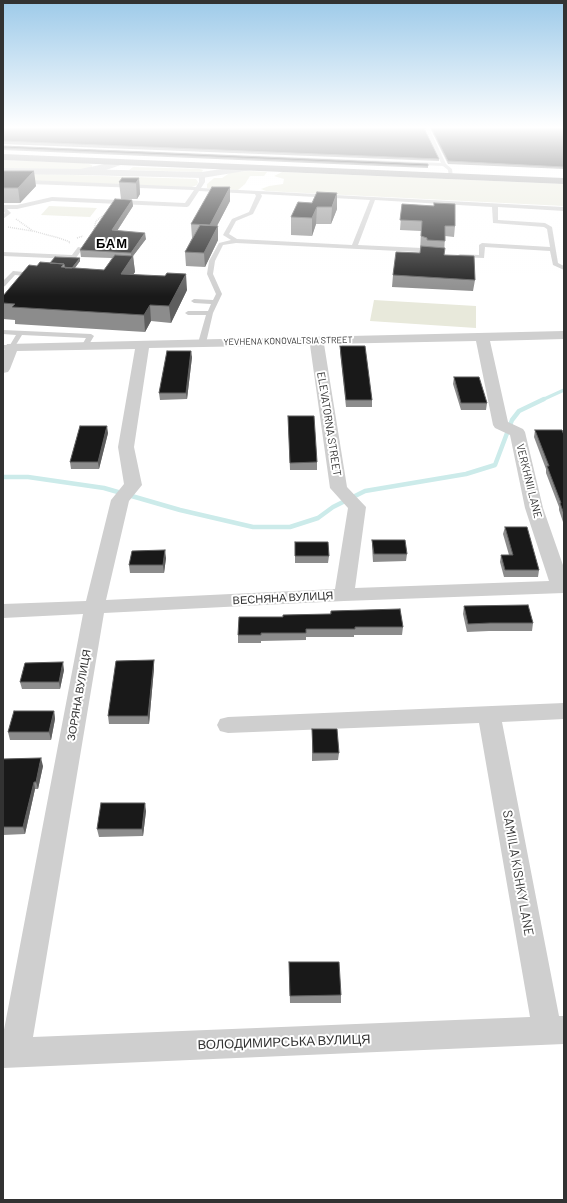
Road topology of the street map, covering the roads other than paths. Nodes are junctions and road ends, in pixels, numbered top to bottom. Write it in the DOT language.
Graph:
graph roads {
  1 [pos="80,184"];
  2 [pos="201,184"];
  3 [pos="198,189"];
  4 [pos="257,192"];
  5 [pos="373,199"];
  6 [pos="495,205"];
  7 [pos="564,209"];
  8 [pos="4,211"];
  9 [pos="236,241"];
  10 [pos="355,246"];
  11 [pos="80,248"];
  12 [pos="553,248"];
  13 [pos="3,254"];
  14 [pos="437,254"];
  15 [pos="452,255"];
  16 [pos="564,268"];
  17 [pos="46,275"];
  18 [pos="3,285"];
  19 [pos="194,301"];
  20 [pos="215,302"];
  21 [pos="188,313"];
  22 [pos="210,313"];
  23 [pos="3,332"];
  24 [pos="20,333"];
  25 [pos="564,335"];
  26 [pos="482,336"];
  27 [pos="316,340"];
  28 [pos="202,343"];
  29 [pos="143,344"];
  30 [pos="86,345"];
  31 [pos="7,347"];
  32 [pos="3,369"];
  33 [pos="562,587"];
  34 [pos="344,595"];
  35 [pos="95,606"];
  36 [pos="3,611"];
  37 [pos="564,711"];
  38 [pos="489,714"];
  39 [pos="228,725"];
  40 [pos="556,1031"];
  41 [pos="9,1053"];
  1 -- 3 [label="lane"];
  2 -- 3 [label="lane"];
  3 -- 4 [label="lane"];
  3 -- 8 [label="lane"];
  4 -- 5 [label="lane"];
  4 -- 9 [label="lane"];
  5 -- 6 [label="lane"];
  5 -- 10 [label="lane"];
  6 -- 7 [label="lane"];
  6 -- 12 [label="lane"];
  9 -- 10 [label="lane"];
  9 -- 20 [label="lane"];
  10 -- 14 [label="lane"];
  11 -- 13 [label="lane"];
  12 -- 15 [label="lane"];
  12 -- 16 [label="lane"];
  17 -- 18 [label="lane"];
  19 -- 20 [label="lane"];
  20 -- 22 [label="lane"];
  21 -- 22 [label="lane"];
  22 -- 28 [label="lane"];
  23 -- 24 [label="lane"];
  24 -- 30 [label="lane"];
  24 -- 31 [label="lane"];
  25 -- 26 [label="street, YEVHENA KONOVALTSIA STREET"];
  26 -- 27 [label="street, YEVHENA KONOVALTSIA STREET"];
  26 -- 33 [label="street, VERKHNII LANE"];
  27 -- 28 [label="street, YEVHENA KONOVALTSIA STREET"];
  27 -- 34 [label="street, ELEVATORNA STREET"];
  28 -- 29 [label="street, YEVHENA KONOVALTSIA STREET"];
  29 -- 30 [label="street, YEVHENA KONOVALTSIA STREET"];
  29 -- 35 [label="street, ЗОРЯНА ВУЛИЦЯ"];
  30 -- 31 [label="street, YEVHENA KONOVALTSIA STREET"];
  31 -- 32 [label="street"];
  33 -- 34 [label="street, ВЕСНЯНА ВУЛИЦЯ"];
  34 -- 35 [label="street, ВЕСНЯНА ВУЛИЦЯ"];
  35 -- 36 [label="street, ВЕСНЯНА ВУЛИЦЯ"];
  35 -- 41 [label="street, ЗОРЯНА ВУЛИЦЯ"];
  37 -- 38 [label="street"];
  38 -- 39 [label="street"];
  38 -- 40 [label="street, SAMIILA KISHKY LANE"];
  40 -- 41 [label="street, ВОЛОДИМИРСЬКА ВУЛИЦЯ"];
}
